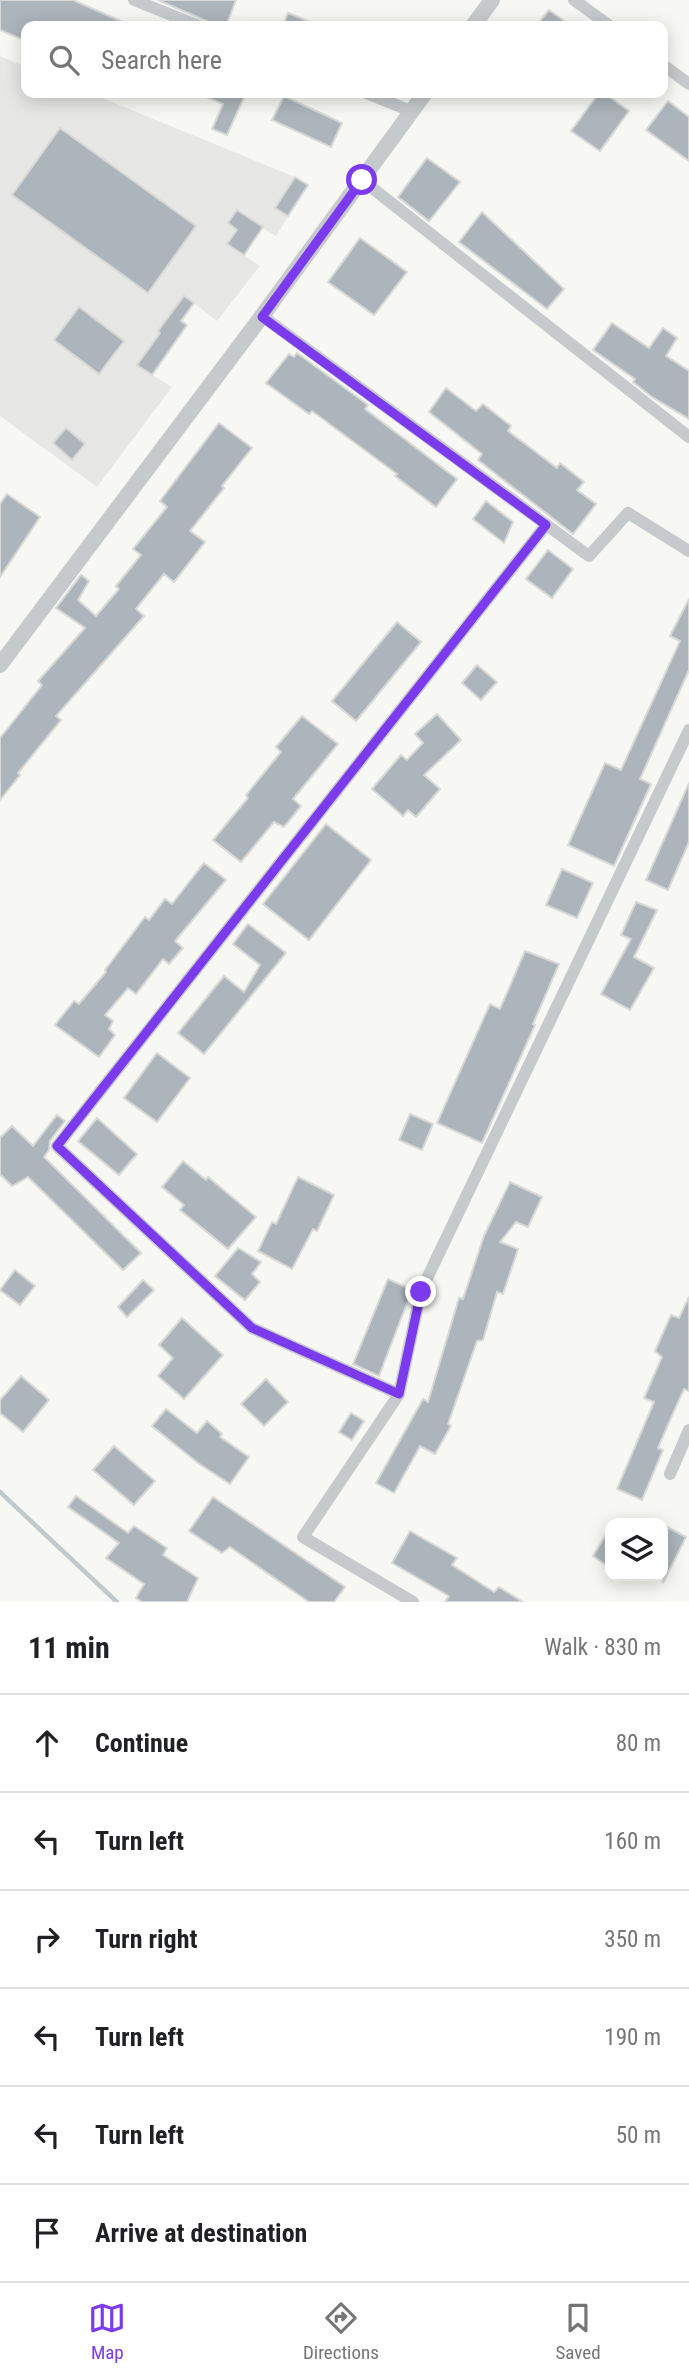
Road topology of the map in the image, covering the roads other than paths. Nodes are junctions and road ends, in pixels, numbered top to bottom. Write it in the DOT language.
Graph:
graph roads {
  1 [pos="134,0"];
  2 [pos="492,0"];
  3 [pos="574,0"];
  4 [pos="186,21"];
  5 [pos="477,21"];
  6 [pos="603,21"];
  7 [pos="668,69"];
  8 [pos="689,84"];
  9 [pos="378,98"];
  10 [pos="421,98"];
  11 [pos="411,111"];
  12 [pos="362,180"];
  13 [pos="262,317"];
  14 [pos="689,437"];
  15 [pos="546,525"];
  16 [pos="689,551"];
  17 [pos="0,665"];
  18 [pos="689,730"];
  19 [pos="399,1394"];
  20 [pos="689,1430"];
  21 [pos="670,1474"];
  22 [pos="413,1602"];
  1 -- 4 [label="street"];
  2 -- 5 [label="street"];
  3 -- 6 [label="street"];
  7 -- 8 [label="street"];
  9 -- 11 [label="street"];
  10 -- 11 [label="street"];
  11 -- 12 [label="street"];
  12 -- 13 [label="street"];
  12 -- 14 [label="street"];
  13 -- 15 [label="street"];
  13 -- 17 [label="street"];
  15 -- 16 [label="street"];
  15 -- 19 [label="street"];
  18 -- 19 [label="street"];
  19 -- 22 [label="street"];
  20 -- 21 [label="street"];
}
